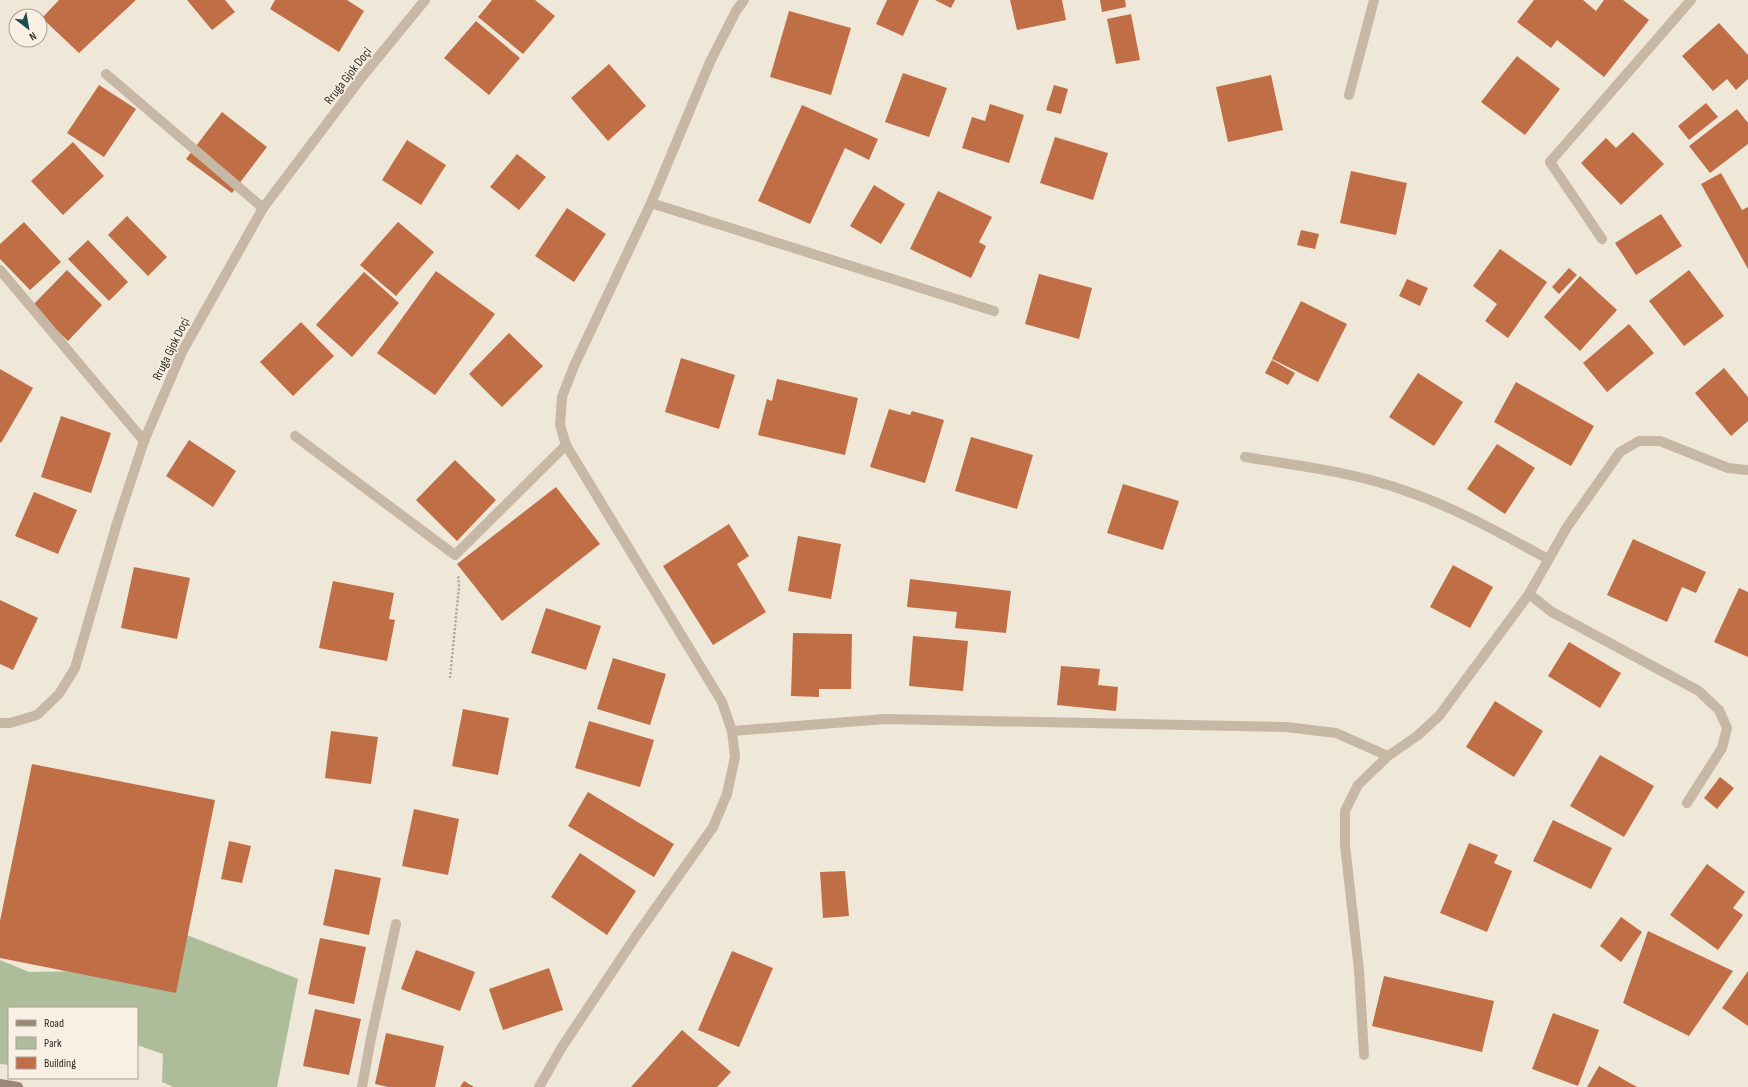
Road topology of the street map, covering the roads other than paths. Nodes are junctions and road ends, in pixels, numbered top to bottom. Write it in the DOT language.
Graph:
graph roads {
  1 [pos="744,0"];
  2 [pos="1374,0"];
  3 [pos="1691,0"];
  4 [pos="420,2"];
  5 [pos="106,74"];
  6 [pos="1349,95"];
  7 [pos="651,203"];
  8 [pos="263,208"];
  9 [pos="1602,240"];
  10 [pos="0,270"];
  11 [pos="994,311"];
  12 [pos="295,436"];
  13 [pos="144,441"];
  14 [pos="566,445"];
  15 [pos="1245,457"];
  16 [pos="1748,470"];
  17 [pos="1548,559"];
  18 [pos="1529,594"];
  19 [pos="0,723"];
  20 [pos="732,731"];
  21 [pos="1388,756"];
  22 [pos="1687,803"];
  23 [pos="396,924"];
  24 [pos="1364,1055"];
  25 [pos="0,1084"];
  26 [pos="18,1087"];
  27 [pos="362,1087"];
  28 [pos="539,1087"];
  1 -- 7 [label="street"];
  2 -- 6 [label="street"];
  3 -- 9 [label="street"];
  4 -- 8 [label="street, Rruga Gjok Doçi"];
  5 -- 8 [label="street"];
  7 -- 11 [label="street"];
  7 -- 14 [label="street"];
  8 -- 13 [label="street, Rruga Gjok Doçi"];
  10 -- 13 [label="street"];
  12 -- 14 [label="street"];
  13 -- 19 [label="street, Rruga Gjok Doçi"];
  14 -- 20 [label="street"];
  15 -- 17 [label="street"];
  16 -- 17 [label="street"];
  17 -- 18 [label="street"];
  18 -- 21 [label="street"];
  18 -- 22 [label="street"];
  20 -- 21 [label="street"];
  20 -- 28 [label="street"];
  21 -- 24 [label="street"];
  23 -- 27 [label="street"];
  25 -- 26 [label="street"];
}
